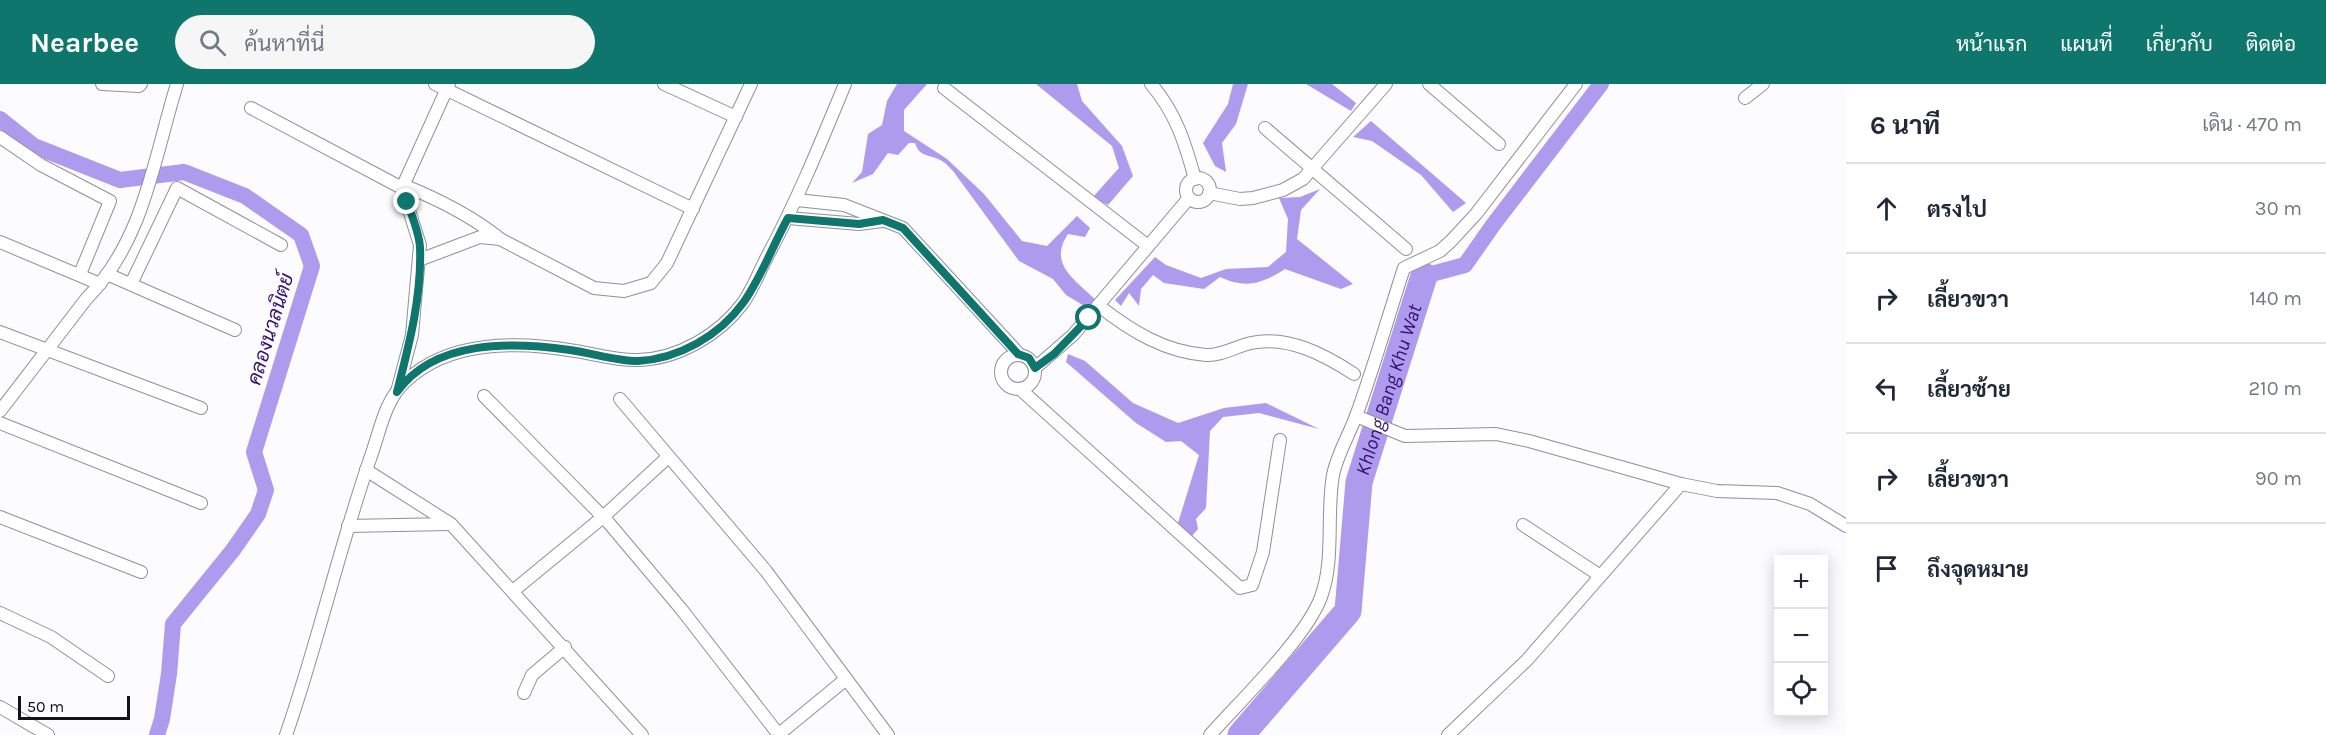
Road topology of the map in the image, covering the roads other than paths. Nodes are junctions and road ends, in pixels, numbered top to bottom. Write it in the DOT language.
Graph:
graph roads {
  1 [pos="102,84"];
  2 [pos="141,84"];
  3 [pos="177,84"];
  4 [pos="664,84"];
  5 [pos="751,84"];
  6 [pos="845,84"];
  7 [pos="1151,84"];
  8 [pos="1386,84"];
  9 [pos="1429,84"];
  10 [pos="1576,84"];
  11 [pos="1763,84"];
  12 [pos="444,86"];
  13 [pos="944,88"];
  14 [pos="1745,99"];
  15 [pos="251,108"];
  16 [pos="736,117"];
  17 [pos="1265,128"];
  18 [pos="0,137"];
  19 [pos="1499,144"];
  20 [pos="1313,167"];
  21 [pos="1195,179"];
  22 [pos="403,187"];
  23 [pos="1209,193"];
  24 [pos="1189,198"];
  25 [pos="797,200"];
  26 [pos="693,209"];
  27 [pos="788,218"];
  28 [pos="883,220"];
  29 [pos="500,239"];
  30 [pos="0,243"];
  31 [pos="281,245"];
  32 [pos="1148,246"];
  33 [pos="1406,249"];
  34 [pos="419,260"];
  35 [pos="80,274"];
  36 [pos="103,279"];
  37 [pos="131,284"];
  38 [pos="1102,308"];
  39 [pos="235,330"];
  40 [pos="0,332"];
  41 [pos="47,350"];
  42 [pos="1018,354"];
  43 [pos="1035,368"];
  44 [pos="1354,374"];
  45 [pos="1020,389"];
  46 [pos="397,392"];
  47 [pos="484,396"];
  48 [pos="620,399"];
  49 [pos="201,408"];
  50 [pos="0,411"];
  51 [pos="1361,418"];
  52 [pos="0,423"];
  53 [pos="1280,440"];
  54 [pos="668,457"];
  55 [pos="366,470"];
  56 [pos="1681,484"];
  57 [pos="201,503"];
  58 [pos="0,517"];
  59 [pos="603,517"];
  60 [pos="451,524"];
  61 [pos="1523,525"];
  62 [pos="348,526"];
  63 [pos="1846,526"];
  64 [pos="141,572"];
  65 [pos="1599,575"];
  66 [pos="513,591"];
  67 [pos="0,613"];
  68 [pos="565,647"];
  69 [pos="108,676"];
  70 [pos="846,679"];
  71 [pos="524,693"];
  72 [pos="0,707"];
  73 [pos="48,735"];
  74 [pos="286,735"];
  75 [pos="642,735"];
  76 [pos="779,735"];
  77 [pos="888,735"];
  78 [pos="1210,735"];
  79 [pos="1448,735"];
  1 -- 2 [label="street"];
  3 -- 36 [label="street"];
  4 -- 16 [label="street"];
  5 -- 16 [label="street"];
  6 -- 25 [label="street"];
  7 -- 21 [label="street"];
  8 -- 20 [label="street"];
  9 -- 19 [label="street"];
  10 -- 51 [label="street"];
  11 -- 14 [label="street"];
  12 -- 22 [label="street"];
  12 -- 26 [label="street"];
  13 -- 32 [label="street"];
  15 -- 22 [label="street"];
  16 -- 26 [label="street"];
  17 -- 20 [label="street"];
  18 -- 35 [label="street"];
  20 -- 23 [label="street"];
  20 -- 33 [label="street"];
  21 -- 23 [label="street"];
  21 -- 24 [label="street"];
  22 -- 29 [label="street"];
  22 -- 34 [label="street"];
  23 -- 24 [label="street"];
  24 -- 32 [label="street"];
  25 -- 27 [label="street"];
  25 -- 28 [label="street"];
  26 -- 29 [label="street"];
  27 -- 28 [label="street"];
  27 -- 46 [label="street"];
  28 -- 42 [label="street"];
  29 -- 34 [label="street"];
  30 -- 35 [label="street"];
  31 -- 37 [label="street"];
  32 -- 38 [label="street"];
  34 -- 46 [label="street"];
  35 -- 36 [label="street"];
  36 -- 37 [label="street"];
  36 -- 41 [label="street"];
  37 -- 39 [label="street"];
  38 -- 43 [label="street"];
  38 -- 44 [label="street"];
  40 -- 41 [label="street"];
  41 -- 49 [label="street"];
  41 -- 50 [label="street"];
  42 -- 43 [label="street"];
  42 -- 45 [label="street"];
  43 -- 45 [label="street"];
  45 -- 53 [label="street"];
  46 -- 55 [label="street"];
  47 -- 59 [label="street"];
  48 -- 54 [label="street"];
  51 -- 56 [label="street"];
  51 -- 78 [label="street"];
  52 -- 57 [label="street"];
  54 -- 59 [label="street"];
  54 -- 70 [label="street"];
  55 -- 60 [label="street"];
  55 -- 62 [label="street"];
  56 -- 63 [label="street"];
  56 -- 65 [label="street"];
  58 -- 64 [label="street"];
  59 -- 66 [label="street"];
  59 -- 76 [label="street"];
  60 -- 62 [label="street"];
  60 -- 66 [label="street"];
  61 -- 65 [label="street"];
  62 -- 74 [label="street"];
  65 -- 79 [label="street"];
  66 -- 68 [label="street"];
  67 -- 69 [label="street"];
  68 -- 71 [label="street"];
  68 -- 75 [label="street"];
  70 -- 76 [label="street"];
  70 -- 77 [label="street"];
  72 -- 73 [label="street"];
}
